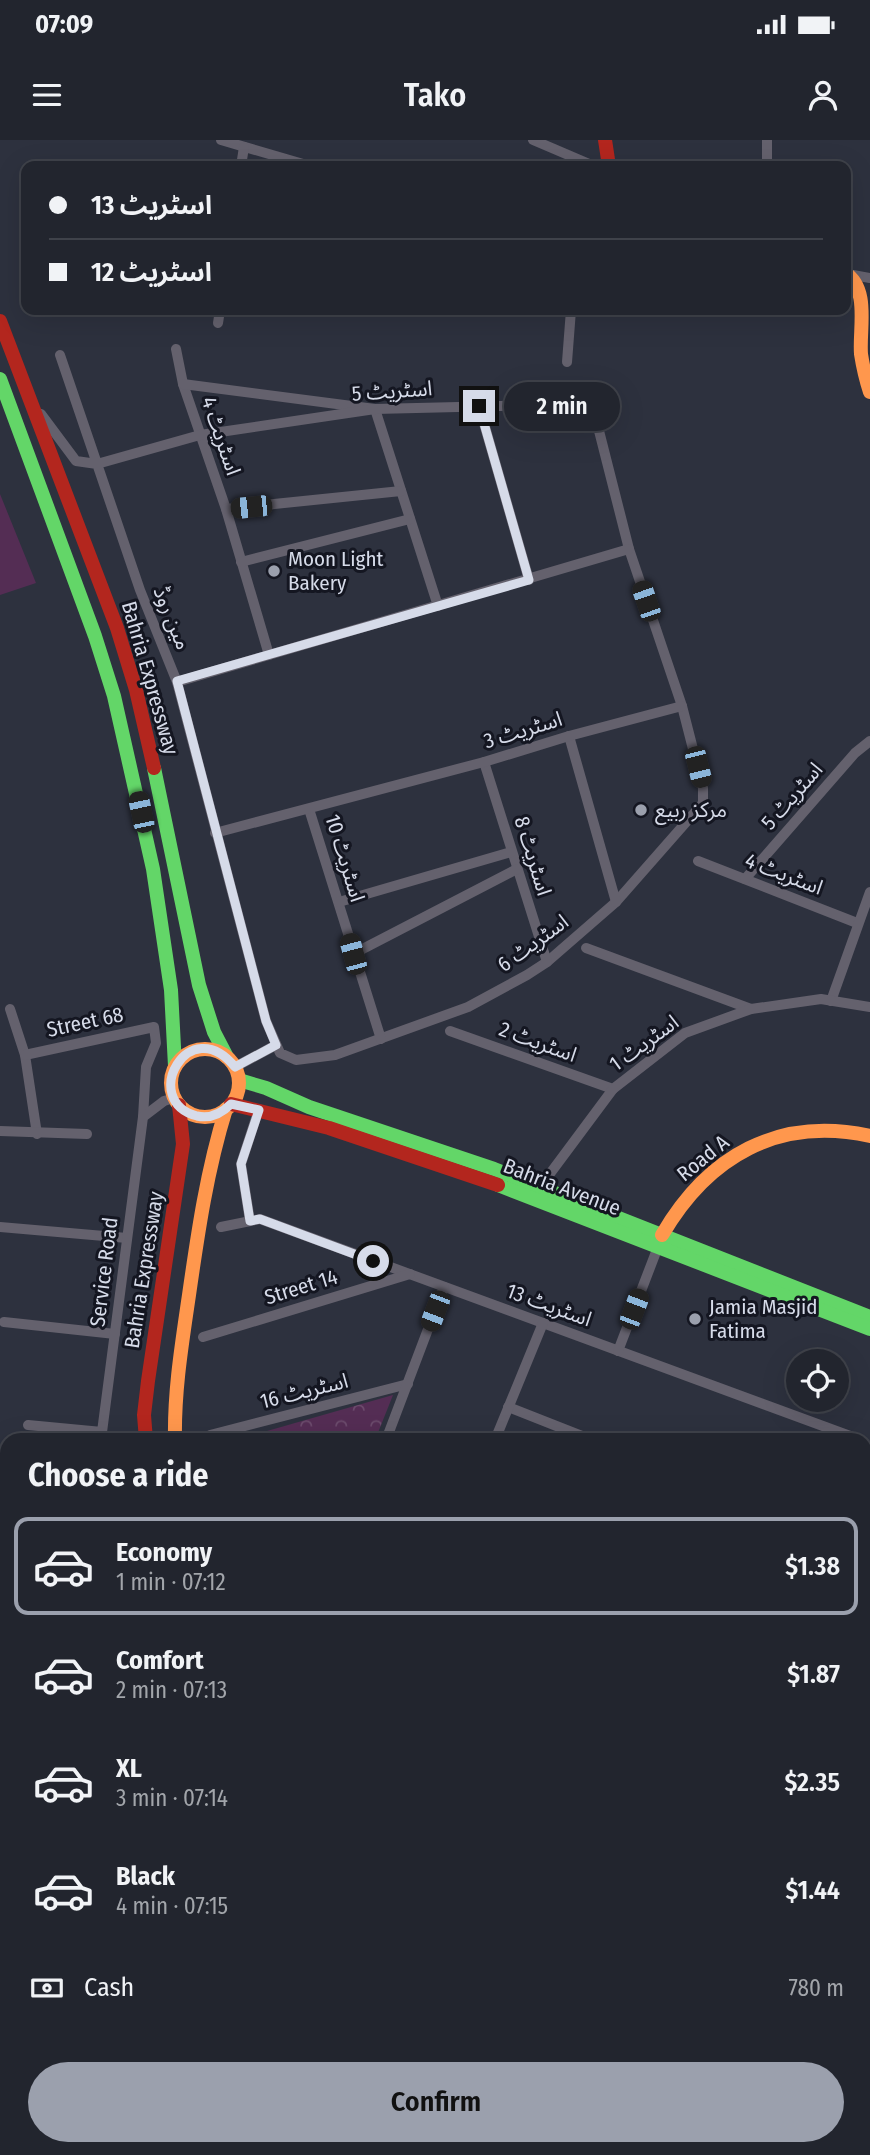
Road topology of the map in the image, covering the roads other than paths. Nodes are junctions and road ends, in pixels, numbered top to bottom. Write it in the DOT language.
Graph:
graph roads {
  1 [pos="221,140"];
  2 [pos="533,140"];
  3 [pos="605,140"];
  4 [pos="767,140"];
  5 [pos="244,147"];
  6 [pos="242,161"];
  7 [pos="293,161"];
  8 [pos="582,161"];
  9 [pos="608,161"];
  10 [pos="767,161"];
  11 [pos="851,274"];
  12 [pos="851,276"];
  13 [pos="870,278"];
  14 [pos="219,315"];
  15 [pos="571,315"];
  16 [pos="0,321"];
  17 [pos="218,323"];
  18 [pos="176,349"];
  19 [pos="60,355"];
  20 [pos="567,362"];
  21 [pos="0,379"];
  22 [pos="183,384"];
  23 [pos="870,392"];
  24 [pos="31,401"];
  25 [pos="479,406"];
  26 [pos="375,409"];
  27 [pos="200,435"];
  28 [pos="97,464"];
  29 [pos="401,492"];
  30 [pos="226,509"];
  31 [pos="410,519"];
  32 [pos="629,549"];
  33 [pos="241,562"];
  34 [pos="529,580"];
  35 [pos="438,606"];
  36 [pos="269,655"];
  37 [pos="177,681"];
  38 [pos="682,706"];
  39 [pos="569,736"];
  40 [pos="870,741"];
  41 [pos="484,762"];
  42 [pos="309,809"];
  43 [pos="215,834"];
  44 [pos="511,852"];
  45 [pos="698,861"];
  46 [pos="517,869"];
  47 [pos="745,879"];
  48 [pos="870,892"];
  49 [pos="339,902"];
  50 [pos="616,902"];
  51 [pos="857,923"];
  52 [pos="586,948"];
  53 [pos="353,954"];
  54 [pos="547,962"];
  55 [pos="831,1001"];
  56 [pos="870,1007"];
  57 [pos="10,1009"];
  58 [pos="751,1009"];
  59 [pos="153,1027"];
  60 [pos="450,1031"];
  61 [pos="382,1040"];
  62 [pos="276,1045"];
  63 [pos="25,1055"];
  64 [pos="175,1066"];
  65 [pos="234,1068"];
  66 [pos="613,1089"];
  67 [pos="176,1102"];
  68 [pos="229,1107"];
  69 [pos="259,1110"];
  70 [pos="143,1117"];
  71 [pos="0,1131"];
  72 [pos="37,1134"];
  73 [pos="87,1134"];
  74 [pos="870,1136"];
  75 [pos="540,1194"];
  76 [pos="250,1221"];
  77 [pos="0,1227"];
  78 [pos="222,1227"];
  79 [pos="127,1238"];
  80 [pos="660,1240"];
  81 [pos="410,1274"];
  82 [pos="444,1287"];
  83 [pos="870,1317"];
  84 [pos="4,1322"];
  85 [pos="543,1323"];
  86 [pos="870,1329"];
  87 [pos="116,1334"];
  88 [pos="203,1337"];
  89 [pos="618,1351"];
  90 [pos="408,1384"];
  91 [pos="508,1407"];
  92 [pos="28,1426"];
  93 [pos="146,1433"];
  94 [pos="174,1433"];
  95 [pos="227,1433"];
  96 [pos="389,1433"];
  97 [pos="498,1433"];
  98 [pos="574,1433"];
  99 [pos="841,1433"];
  1 -- 5 [label="street"];
  2 -- 8 [label="street"];
  3 -- 9 [label="main road"];
  4 -- 10 [label="street"];
  5 -- 6 [label="street"];
  5 -- 7 [label="street"];
  11 -- 13 [label="street"];
  12 -- 23 [label="main road"];
  14 -- 17 [label="street"];
  15 -- 20 [label="street"];
  16 -- 24 [label="main road, Bahria Expressway"];
  18 -- 22 [label="street, اسٹریٹ 4"];
  19 -- 28 [label="street, مین روڈ"];
  21 -- 64 [label="main road, Bahria Expressway"];
  22 -- 26 [label="street"];
  22 -- 27 [label="street, اسٹریٹ 4"];
  24 -- 28 [label="street"];
  24 -- 65 [label="main road, Bahria Expressway"];
  25 -- 26 [label="street, اسٹریٹ 5"];
  25 -- 32 [label="street, اسٹریٹ 5"];
  25 -- 34 [label="street"];
  26 -- 27 [label="street, اسٹریٹ 5"];
  26 -- 29 [label="street"];
  27 -- 28 [label="street, اسٹریٹ 5"];
  27 -- 30 [label="street, اسٹریٹ 4"];
  28 -- 37 [label="street, مین روڈ"];
  29 -- 30 [label="street"];
  29 -- 31 [label="street"];
  30 -- 33 [label="street, اسٹریٹ 4"];
  31 -- 33 [label="street"];
  31 -- 35 [label="street"];
  32 -- 34 [label="street"];
  32 -- 38 [label="street"];
  33 -- 36 [label="street, اسٹریٹ 4"];
  34 -- 35 [label="street"];
  35 -- 36 [label="street"];
  36 -- 37 [label="street"];
  37 -- 43 [label="street, مین روڈ"];
  38 -- 39 [label="street, اسٹریٹ 3"];
  38 -- 50 [label="street, اسٹریٹ 6"];
  39 -- 41 [label="street, اسٹریٹ 3"];
  39 -- 50 [label="street"];
  40 -- 47 [label="street, اسٹریٹ 5"];
  41 -- 42 [label="street, اسٹریٹ 3"];
  41 -- 44 [label="street, اسٹریٹ 8"];
  42 -- 43 [label="street, اسٹریٹ 3"];
  42 -- 49 [label="street, اسٹریٹ 10"];
  43 -- 62 [label="street, مین روڈ"];
  44 -- 46 [label="street, اسٹریٹ 8"];
  44 -- 49 [label="street"];
  45 -- 47 [label="street, اسٹریٹ 4"];
  46 -- 53 [label="street"];
  46 -- 54 [label="street, اسٹریٹ 8"];
  47 -- 51 [label="street, اسٹریٹ 4"];
  48 -- 51 [label="street"];
  49 -- 53 [label="street, اسٹریٹ 10"];
  50 -- 54 [label="street, اسٹریٹ 6"];
  51 -- 55 [label="street"];
  52 -- 58 [label="street"];
  53 -- 61 [label="street, اسٹریٹ 10"];
  54 -- 61 [label="street, اسٹریٹ 6"];
  55 -- 56 [label="street, اسٹریٹ 1"];
  55 -- 58 [label="street, اسٹریٹ 1"];
  57 -- 63 [label="street"];
  58 -- 66 [label="street, اسٹریٹ 1"];
  59 -- 63 [label="street, Street 68"];
  59 -- 70 [label="street, Service Road"];
  60 -- 66 [label="street, اسٹریٹ 2"];
  61 -- 62 [label="street, اسٹریٹ 6"];
  62 -- 65 [label="street"];
  63 -- 72 [label="street"];
  64 -- 65 [label="main road"];
  64 -- 67 [label="main road"];
  65 -- 68 [label="main road"];
  65 -- 75 [label="main road, Bahria Avenue"];
  66 -- 75 [label="street, اسٹریٹ 1"];
  67 -- 68 [label="main road"];
  67 -- 70 [label="street"];
  67 -- 93 [label="main road, Bahria Expressway"];
  68 -- 69 [label="main road, Bahria Avenue"];
  68 -- 94 [label="main road"];
  69 -- 75 [label="main road, Bahria Avenue"];
  69 -- 76 [label="street"];
  70 -- 79 [label="street, Service Road"];
  71 -- 72 [label="street"];
  72 -- 73 [label="street"];
  74 -- 80 [label="main road, Road A"];
  75 -- 80 [label="main road, Bahria Avenue"];
  76 -- 78 [label="street, اسٹریٹ 13"];
  76 -- 81 [label="street, اسٹریٹ 13"];
  77 -- 79 [label="street"];
  79 -- 87 [label="street, Service Road"];
  80 -- 83 [label="main road, Bahria Avenue"];
  80 -- 86 [label="main road, Bahria Avenue"];
  80 -- 89 [label="street"];
  81 -- 82 [label="street, اسٹریٹ 13"];
  81 -- 88 [label="street, Street 14"];
  82 -- 85 [label="street, اسٹریٹ 13"];
  82 -- 90 [label="street"];
  84 -- 87 [label="street"];
  85 -- 89 [label="street, اسٹریٹ 13"];
  85 -- 91 [label="street"];
  87 -- 92 [label="street, Service Road"];
  89 -- 99 [label="street, اسٹریٹ 13"];
  90 -- 95 [label="street, اسٹریٹ 16"];
  90 -- 96 [label="street"];
  91 -- 97 [label="street"];
  91 -- 98 [label="street"];
}
